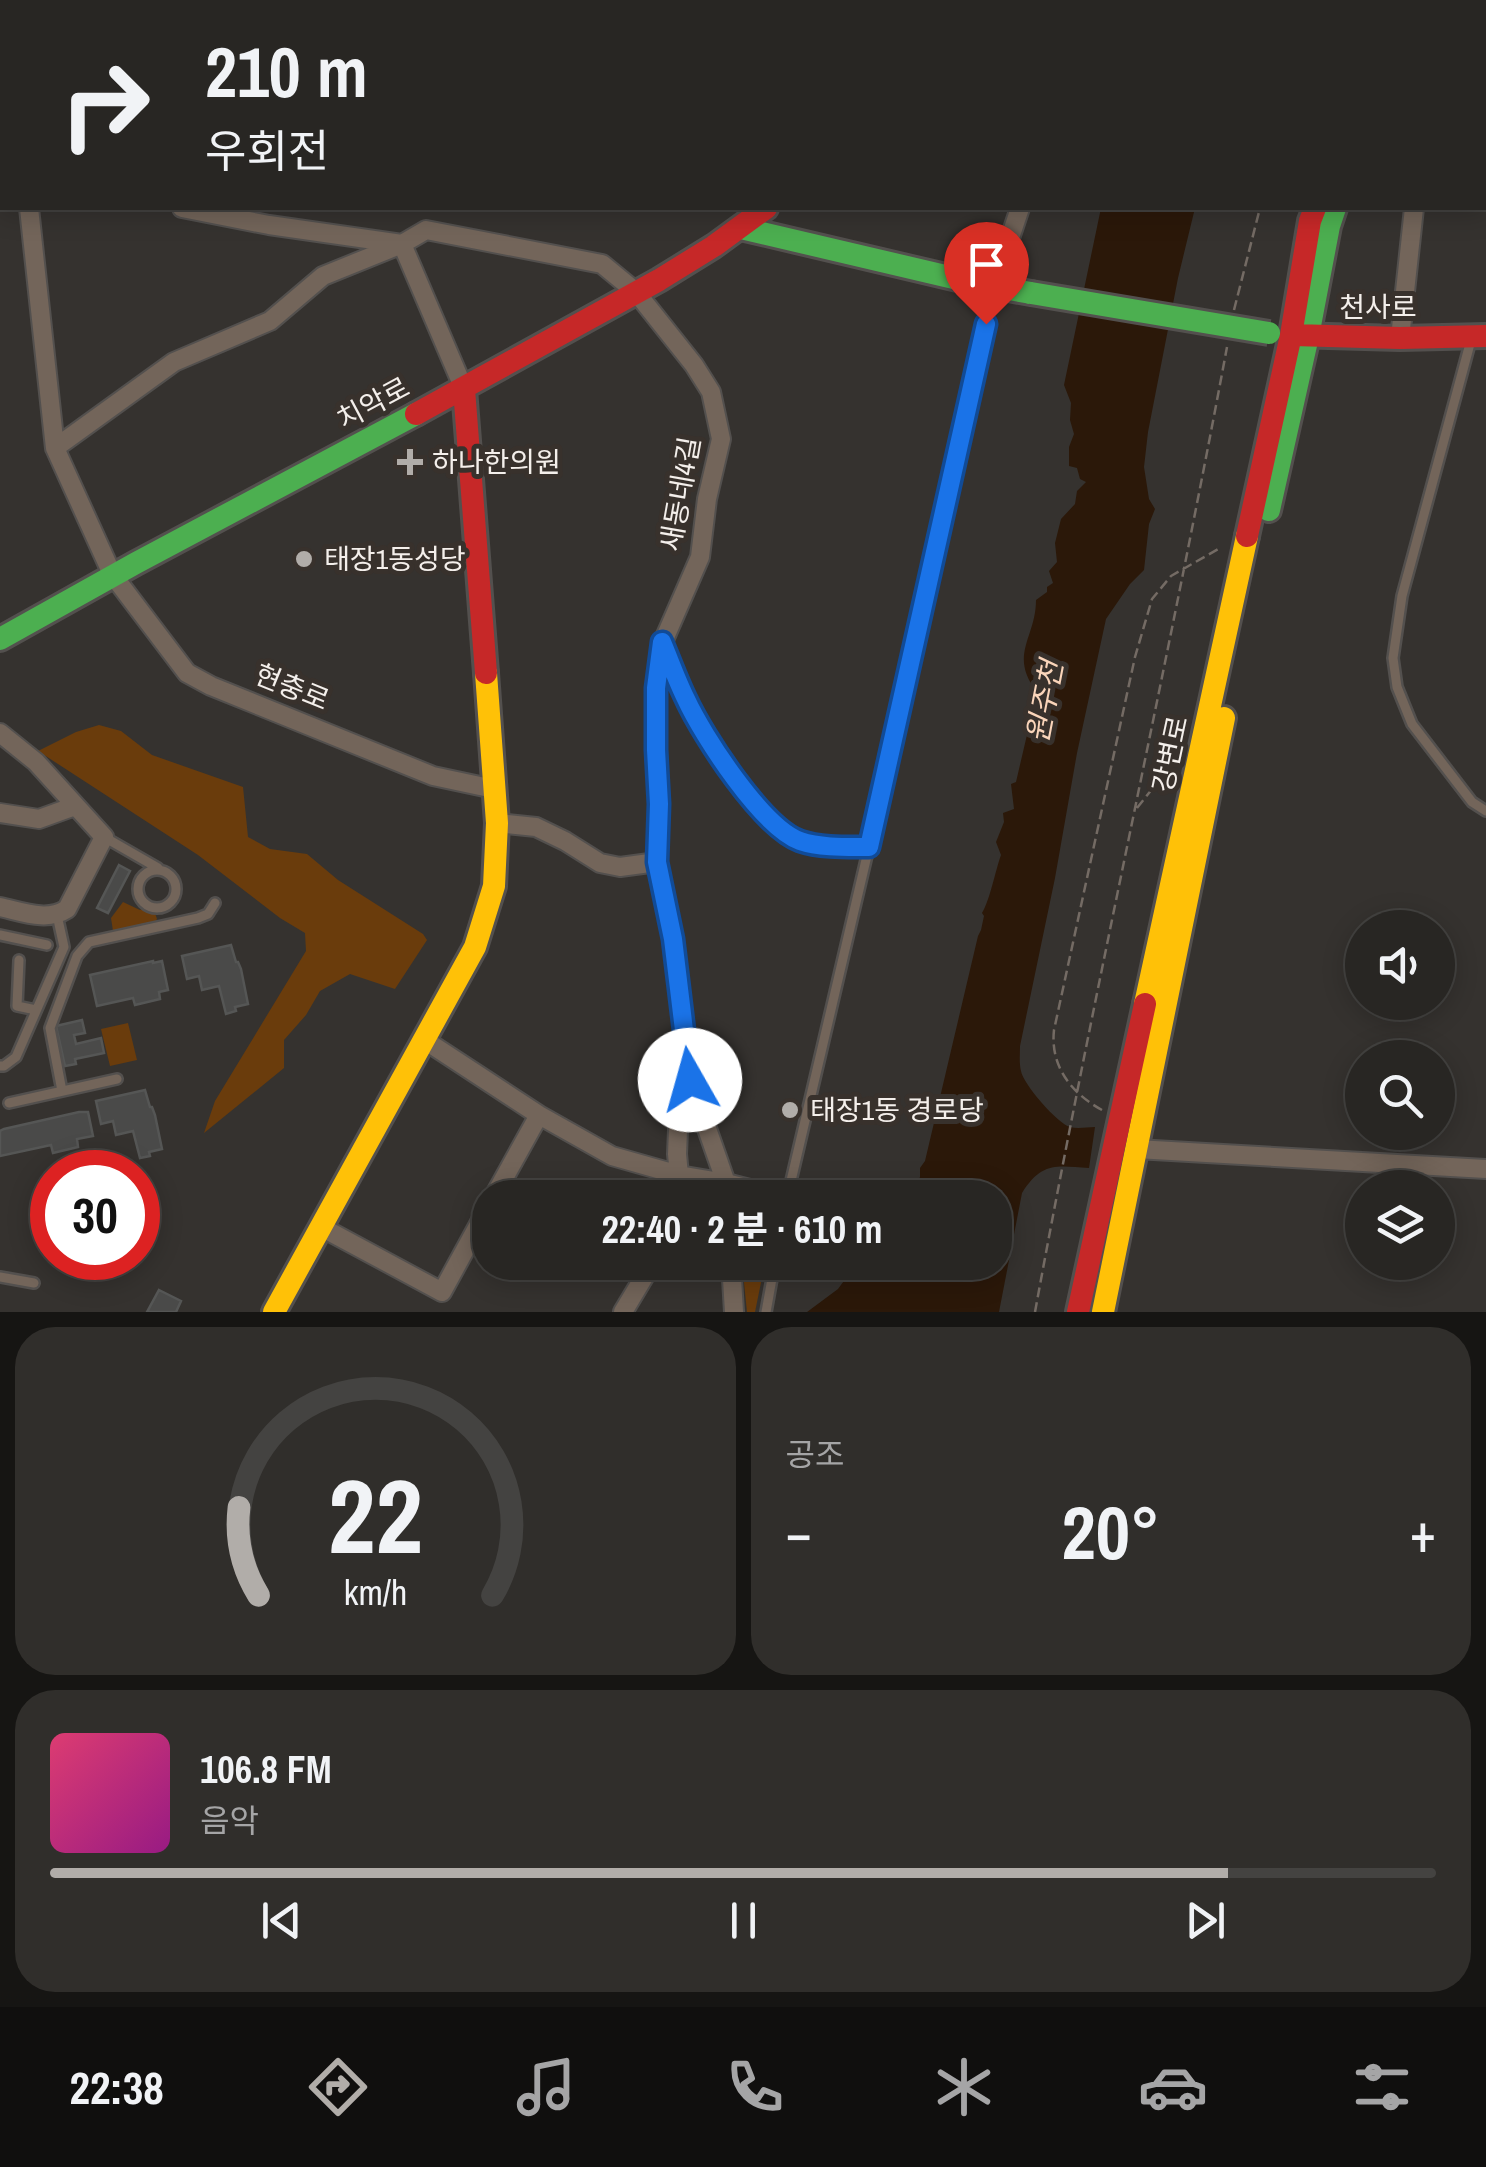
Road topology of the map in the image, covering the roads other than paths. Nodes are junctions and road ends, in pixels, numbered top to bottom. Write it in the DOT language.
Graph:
graph roads {
  1 [pos="29,210"];
  2 [pos="192,210"];
  3 [pos="764,210"];
  4 [pos="1019,210"];
  5 [pos="1336,210"];
  6 [pos="1414,210"];
  7 [pos="1309,212"];
  8 [pos="741,228"];
  9 [pos="402,244"];
  10 [pos="994,286"];
  11 [pos="636,292"];
  12 [pos="1289,335"];
  13 [pos="1479,336"];
  14 [pos="1400,338"];
  15 [pos="464,389"];
  16 [pos="55,448"];
  17 [pos="112,574"];
  18 [pos="0,639"];
  19 [pos="662,642"];
  20 [pos="0,733"];
  21 [pos="494,789"];
  22 [pos="74,806"];
  23 [pos="1486,811"];
  24 [pos="0,813"];
  25 [pos="497,823"];
  26 [pos="104,837"];
  27 [pos="869,847"];
  28 [pos="657,862"];
  29 [pos="161,870"];
  30 [pos="214,904"];
  31 [pos="0,907"];
  32 [pos="57,916"];
  33 [pos="0,936"];
  34 [pos="47,945"];
  35 [pos="20,960"];
  36 [pos="36,1010"];
  37 [pos="423,1039"];
  38 [pos="0,1066"];
  39 [pos="117,1079"];
  40 [pos="690,1080"];
  41 [pos="62,1091"];
  42 [pos="9,1103"];
  43 [pos="539,1114"];
  44 [pos="1126,1148"];
  45 [pos="1486,1170"];
  46 [pos="679,1176"];
  47 [pos="503,1180"];
  48 [pos="678,1180"];
  49 [pos="693,1180"];
  50 [pos="724,1180"];
  51 [pos="790,1180"];
  52 [pos="321,1227"];
  53 [pos="472,1237"];
  54 [pos="0,1277"];
  55 [pos="642,1280"];
  56 [pos="732,1280"];
  57 [pos="772,1280"];
  58 [pos="34,1283"];
  59 [pos="274,1312"];
  60 [pos="623,1312"];
  61 [pos="734,1312"];
  62 [pos="766,1312"];
  63 [pos="1078,1312"];
  64 [pos="1103,1312"];
  1 -- 16 [label="street, 현충로"];
  2 -- 9 [label="street"];
  3 -- 8 [label="street, 치악로"];
  4 -- 10 [label="street"];
  5 -- 12 [label="street, 강변로"];
  6 -- 14 [label="street"];
  7 -- 12 [label="street, 강변로"];
  8 -- 10 [label="street"];
  8 -- 11 [label="street, 치악로"];
  9 -- 11 [label="street, 새동네4길"];
  9 -- 15 [label="street"];
  9 -- 16 [label="street"];
  10 -- 12 [label="street, 천사로, bridge"];
  10 -- 27 [label="lane"];
  11 -- 15 [label="street, 치악로"];
  11 -- 19 [label="street, 새동네4길"];
  12 -- 14 [label="street, 천사로"];
  12 -- 44 [label="street, 강변로"];
  13 -- 14 [label="street, 천사로"];
  13 -- 23 [label="lane"];
  15 -- 17 [label="street, 치악로"];
  15 -- 21 [label="street"];
  16 -- 17 [label="street, 현충로"];
  17 -- 18 [label="street, 치악로"];
  17 -- 21 [label="street, 현충로"];
  19 -- 27 [label="street"];
  19 -- 28 [label="street, 새동네4길"];
  20 -- 22 [label="street"];
  21 -- 25 [label="street"];
  22 -- 24 [label="street"];
  22 -- 26 [label="street"];
  25 -- 28 [label="street"];
  25 -- 37 [label="street"];
  26 -- 29 [label="lane"];
  26 -- 32 [label="street"];
  27 -- 51 [label="lane"];
  28 -- 40 [label="street, 새동네4길"];
  29 -- 29 [label="lane"];
  30 -- 41 [label="lane"];
  31 -- 32 [label="street"];
  32 -- 36 [label="lane"];
  33 -- 34 [label="lane"];
  35 -- 36 [label="lane"];
  36 -- 38 [label="lane"];
  37 -- 43 [label="street"];
  37 -- 52 [label="street"];
  39 -- 41 [label="lane"];
  40 -- 46 [label="street, 새동네4길"];
  40 -- 50 [label="street"];
  41 -- 42 [label="lane"];
  43 -- 46 [label="street"];
  43 -- 47 [label="street"];
  44 -- 45 [label="street"];
  44 -- 63 [label="street, 강변로"];
  44 -- 64 [label="street, 강변로"];
  46 -- 48 [label="street, 새동네4길"];
  46 -- 49 [label="street"];
  52 -- 53 [label="street"];
  52 -- 59 [label="street"];
  54 -- 58 [label="lane"];
  55 -- 60 [label="street"];
  56 -- 61 [label="street"];
  57 -- 62 [label="lane"];
}
